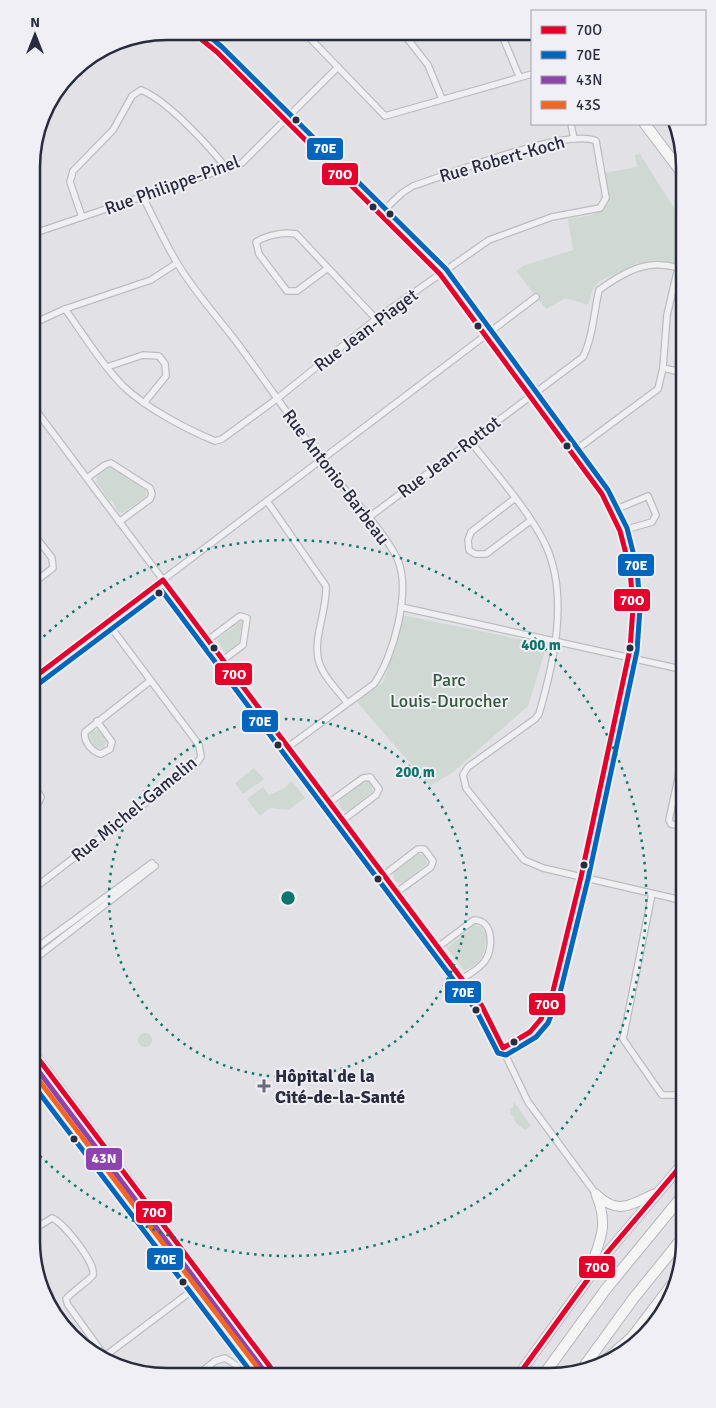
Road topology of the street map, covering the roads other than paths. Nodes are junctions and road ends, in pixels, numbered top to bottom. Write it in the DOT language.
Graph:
graph roads {
  1 [pos="202,40"];
  2 [pos="312,40"];
  3 [pos="408,40"];
  4 [pos="504,40"];
  5 [pos="338,67"];
  6 [pos="531,74"];
  7 [pos="519,76"];
  8 [pos="442,99"];
  9 [pos="284,119"];
  10 [pos="571,125"];
  11 [pos="646,125"];
  12 [pos="574,139"];
  13 [pos="676,165"];
  14 [pos="226,169"];
  15 [pos="143,197"];
  16 [pos="600,208"];
  17 [pos="380,214"];
  18 [pos="82,217"];
  19 [pos="40,231"];
  20 [pos="177,263"];
  21 [pos="328,268"];
  22 [pos="676,268"];
  23 [pos="440,274"];
  24 [pos="676,285"];
  25 [pos="536,297"];
  26 [pos="65,310"];
  27 [pos="376,319"];
  28 [pos="40,321"];
  29 [pos="483,335"];
  30 [pos="107,368"];
  31 [pos="662,368"];
  32 [pos="676,371"];
  33 [pos="529,397"];
  34 [pos="278,398"];
  35 [pos="144,403"];
  36 [pos="40,416"];
  37 [pos="470,441"];
  38 [pos="573,452"];
  39 [pos="321,460"];
  40 [pos="87,478"];
  41 [pos="514,499"];
  42 [pos="267,501"];
  43 [pos="612,511"];
  44 [pos="368,518"];
  45 [pos="530,521"];
  46 [pos="119,522"];
  47 [pos="621,532"];
  48 [pos="40,542"];
  49 [pos="40,578"];
  50 [pos="163,580"];
  51 [pos="401,607"];
  52 [pos="107,622"];
  53 [pos="208,640"];
  54 [pos="555,640"];
  55 [pos="628,658"];
  56 [pos="223,660"];
  57 [pos="676,668"];
  58 [pos="40,673"];
  59 [pos="150,681"];
  60 [pos="347,703"];
  61 [pos="96,722"];
  62 [pos="288,747"];
  63 [pos="676,789"];
  64 [pos="330,802"];
  65 [pos="343,820"];
  66 [pos="676,825"];
  67 [pos="384,875"];
  68 [pos="581,877"];
  69 [pos="40,884"];
  70 [pos="397,892"];
  71 [pos="652,894"];
  72 [pos="676,899"];
  73 [pos="40,945"];
  74 [pos="438,947"];
  75 [pos="40,955"];
  76 [pos="462,979"];
  77 [pos="503,1048"];
  78 [pos="40,1059"];
  79 [pos="40,1081"];
  80 [pos="676,1095"];
  81 [pos="676,1171"];
  82 [pos="658,1192"];
  83 [pos="596,1194"];
  84 [pos="676,1204"];
  85 [pos="40,1225"];
  86 [pos="676,1246"];
  87 [pos="588,1278"];
  88 [pos="206,1280"];
  89 [pos="196,1287"];
  90 [pos="664,1294"];
  91 [pos="631,1338"];
  92 [pos="100,1349"];
  93 [pos="108,1353"];
  94 [pos="587,1362"];
  95 [pos="206,1368"];
  96 [pos="238,1368"];
  97 [pos="258,1368"];
  98 [pos="271,1368"];
  99 [pos="523,1368"];
  100 [pos="549,1368"];
  1 -- 9 [label="street"];
  2 -- 5 [label="street"];
  3 -- 8 [label="street"];
  4 -- 7 [label="street"];
  5 -- 8 [label="street"];
  5 -- 9 [label="street, Rue Philippe-Pinel"];
  6 -- 7 [label="street"];
  7 -- 8 [label="street"];
  9 -- 14 [label="street, Rue Philippe-Pinel"];
  9 -- 17 [label="street"];
  10 -- 12 [label="street"];
  11 -- 13 [label="highway"];
  12 -- 16 [label="street, Rue Robert-Koch"];
  12 -- 17 [label="street, Rue Robert-Koch"];
  14 -- 15 [label="street, Rue Philippe-Pinel"];
  14 -- 18 [label="street"];
  15 -- 18 [label="street, Rue Philippe-Pinel"];
  15 -- 20 [label="street, Rue Antonio-Barbeau"];
  16 -- 23 [label="street, Rue Jean-Piaget"];
  17 -- 23 [label="street"];
  18 -- 19 [label="street, Rue Philippe-Pinel"];
  20 -- 26 [label="street"];
  20 -- 34 [label="street, Rue Antonio-Barbeau"];
  21 -- 21 [label="street"];
  21 -- 27 [label="street"];
  22 -- 33 [label="street, Rue Jean-Rottot"];
  23 -- 27 [label="street, Rue Jean-Piaget"];
  23 -- 29 [label="street"];
  24 -- 31 [label="street"];
  25 -- 29 [label="street"];
  26 -- 28 [label="street"];
  26 -- 30 [label="street, Rue Jean-Piaget"];
  27 -- 34 [label="street, Rue Jean-Piaget"];
  29 -- 33 [label="street"];
  29 -- 39 [label="street"];
  30 -- 35 [label="street, Rue Jean-Piaget"];
  30 -- 35 [label="street"];
  31 -- 32 [label="street"];
  31 -- 38 [label="street"];
  33 -- 37 [label="street, Rue Jean-Rottot"];
  33 -- 38 [label="street"];
  34 -- 35 [label="street, Rue Jean-Piaget"];
  34 -- 39 [label="street, Rue Antonio-Barbeau"];
  36 -- 40 [label="street"];
  37 -- 41 [label="street"];
  37 -- 44 [label="street, Rue Jean-Rottot"];
  38 -- 43 [label="street"];
  39 -- 42 [label="street"];
  39 -- 44 [label="street, Rue Antonio-Barbeau"];
  40 -- 46 [label="street"];
  40 -- 46 [label="street"];
  41 -- 45 [label="street"];
  41 -- 45 [label="street"];
  42 -- 50 [label="street"];
  42 -- 60 [label="street"];
  43 -- 47 [label="street"];
  43 -- 47 [label="street"];
  44 -- 51 [label="street, Rue Antonio-Barbeau"];
  45 -- 54 [label="street"];
  46 -- 50 [label="street"];
  47 -- 55 [label="street"];
  48 -- 49 [label="street"];
  50 -- 52 [label="street"];
  50 -- 53 [label="street"];
  51 -- 54 [label="street"];
  51 -- 60 [label="street, Rue Antonio-Barbeau"];
  52 -- 58 [label="street"];
  52 -- 59 [label="street, Rue Michel-Gamelin"];
  53 -- 56 [label="street"];
  53 -- 56 [label="street"];
  54 -- 55 [label="street"];
  54 -- 68 [label="street"];
  55 -- 57 [label="street"];
  55 -- 68 [label="street"];
  56 -- 62 [label="street"];
  59 -- 61 [label="street"];
  59 -- 69 [label="street, Rue Michel-Gamelin"];
  60 -- 62 [label="street, Rue Antonio-Barbeau"];
  61 -- 61 [label="street"];
  62 -- 64 [label="street"];
  63 -- 66 [label="street"];
  64 -- 65 [label="street"];
  64 -- 65 [label="street"];
  65 -- 67 [label="street"];
  67 -- 70 [label="street"];
  67 -- 70 [label="street"];
  68 -- 71 [label="street"];
  68 -- 77 [label="street"];
  70 -- 74 [label="street"];
  71 -- 72 [label="street"];
  71 -- 80 [label="street"];
  73 -- 75 [label="street"];
  74 -- 76 [label="street"];
  74 -- 76 [label="street"];
  76 -- 77 [label="street"];
  77 -- 83 [label="street"];
  78 -- 88 [label="street"];
  79 -- 89 [label="street"];
  81 -- 82 [label="highway"];
  82 -- 83 [label="highway"];
  82 -- 87 [label="highway"];
  83 -- 87 [label="highway"];
  84 -- 100 [label="highway"];
  85 -- 92 [label="street"];
  86 -- 94 [label="highway"];
  87 -- 99 [label="highway"];
  88 -- 89 [label="street"];
  88 -- 98 [label="street"];
  89 -- 93 [label="street"];
  89 -- 97 [label="street"];
  90 -- 91 [label="highway"];
  95 -- 96 [label="street"];
}
